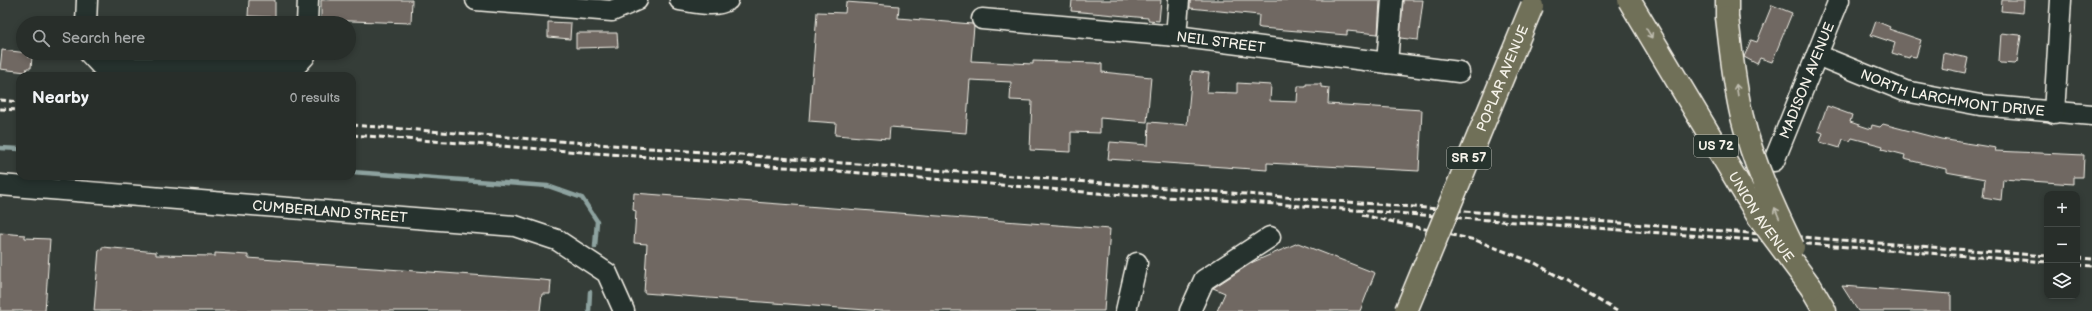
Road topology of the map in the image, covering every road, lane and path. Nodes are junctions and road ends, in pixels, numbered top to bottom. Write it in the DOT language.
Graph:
graph roads {
  1 [pos="87,0"];
  2 [pos="308,0"];
  3 [pos="476,0"];
  4 [pos="637,0"];
  5 [pos="680,0"];
  6 [pos="728,0"];
  7 [pos="1179,0"];
  8 [pos="1392,0"];
  9 [pos="1629,0"];
  10 [pos="1839,0"];
  11 [pos="2061,0"];
  12 [pos="1531,2"];
  13 [pos="1727,9"];
  14 [pos="86,16"];
  15 [pos="307,16"];
  16 [pos="982,19"];
  17 [pos="1176,36"];
  18 [pos="1817,55"];
  19 [pos="96,60"];
  20 [pos="300,60"];
  21 [pos="1387,63"];
  22 [pos="1459,72"];
  23 [pos="2054,113"];
  24 [pos="2092,115"];
  25 [pos="1774,161"];
  26 [pos="0,185"];
  27 [pos="1270,237"];
  28 [pos="1137,263"];
  29 [pos="1811,287"];
  30 [pos="624,311"];
  31 [pos="1126,311"];
  32 [pos="1190,311"];
  33 [pos="1406,311"];
  34 [pos="1826,311"];
  1 -- 14 [label="street"];
  2 -- 15 [label="street"];
  3 -- 4 [label="street"];
  5 -- 6 [label="street"];
  7 -- 17 [label="street"];
  8 -- 21 [label="street"];
  9 -- 29 [label="main road, UNION AVENUE / US 72, one-way, bridge"];
  10 -- 18 [label="street, MADISON AVENUE"];
  11 -- 23 [label="street"];
  12 -- 33 [label="main road, POPLAR AVENUE / SR 57, bridge"];
  29 -- 13 [label="main road, UNION AVENUE / US 72, one-way, bridge"];
  16 -- 17 [label="street, NEIL STREET"];
  17 -- 21 [label="street, NEIL STREET"];
  18 -- 23 [label="street, NORTH LARCHMONT DRIVE"];
  18 -- 25 [label="street, MADISON AVENUE"];
  19 -- 20 [label="street"];
  21 -- 22 [label="street, NEIL STREET"];
  23 -- 24 [label="street, NORTH LARCHMONT DRIVE"];
  26 -- 30 [label="street, CUMBERLAND STREET"];
  27 -- 32 [label="street"];
  28 -- 31 [label="street"];
  29 -- 34 [label="main road, UNION AVENUE / US 72"];
}
